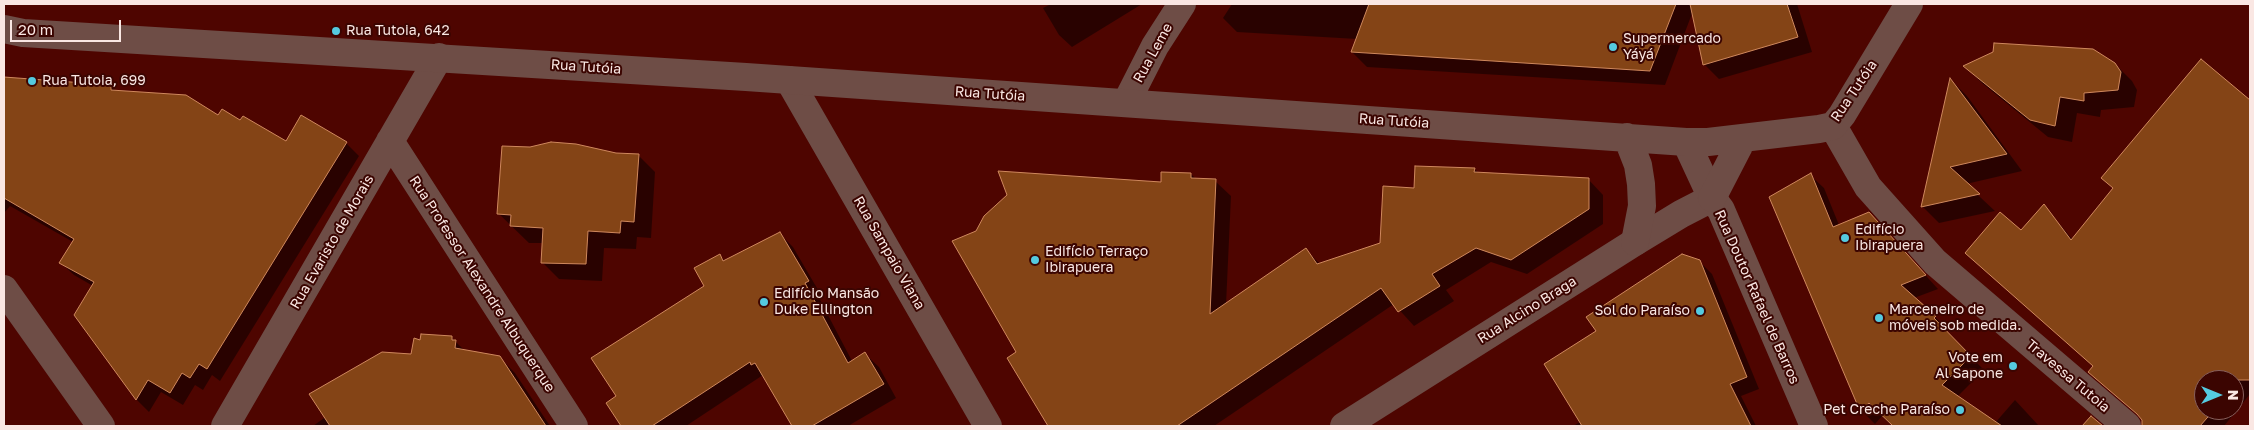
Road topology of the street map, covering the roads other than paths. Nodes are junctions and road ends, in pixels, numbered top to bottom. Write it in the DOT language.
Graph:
graph roads {
  1 [pos="1182,4"];
  2 [pos="1908,4"];
  3 [pos="4,29"];
  4 [pos="438,57"];
  5 [pos="789,80"];
  6 [pos="1126,103"];
  7 [pos="1833,126"];
  8 [pos="1627,137"];
  9 [pos="1742,138"];
  10 [pos="390,141"];
  11 [pos="1686,142"];
  12 [pos="1712,198"];
  13 [pos="1635,242"];
  14 [pos="4,289"];
  15 [pos="92,423"];
  16 [pos="224,426"];
  17 [pos="574,426"];
  18 [pos="988,426"];
  19 [pos="1344,426"];
  20 [pos="1814,426"];
  21 [pos="2127,426"];
  1 -- 6 [label="street, Rua Leme"];
  2 -- 7 [label="street, Rua Tutóia"];
  3 -- 4 [label="street, Rua Tutóia"];
  4 -- 5 [label="street, Rua Tutóia"];
  4 -- 10 [label="street, Rua Evaristo de Morais"];
  5 -- 6 [label="street, Rua Tutóia"];
  5 -- 18 [label="street, Rua Sampaio Viana"];
  6 -- 8 [label="street, Rua Tutóia"];
  7 -- 9 [label="street, Rua Tutóia"];
  7 -- 21 [label="street, Travessa Tutoia"];
  8 -- 11 [label="street, Rua Tutóia"];
  8 -- 13 [label="street"];
  9 -- 11 [label="street, Rua Tutóia"];
  9 -- 12 [label="street"];
  10 -- 16 [label="street, Rua Evaristo de Morais"];
  10 -- 17 [label="street, Rua Professor Alexandre Albuquerque"];
  11 -- 12 [label="street, Rua Doutor Rafael de Barros"];
  12 -- 13 [label="street, Rua Alcino Braga"];
  12 -- 20 [label="street, Rua Doutor Rafael de Barros"];
  13 -- 19 [label="street, Rua Alcino Braga"];
  14 -- 15 [label="street"];
}
